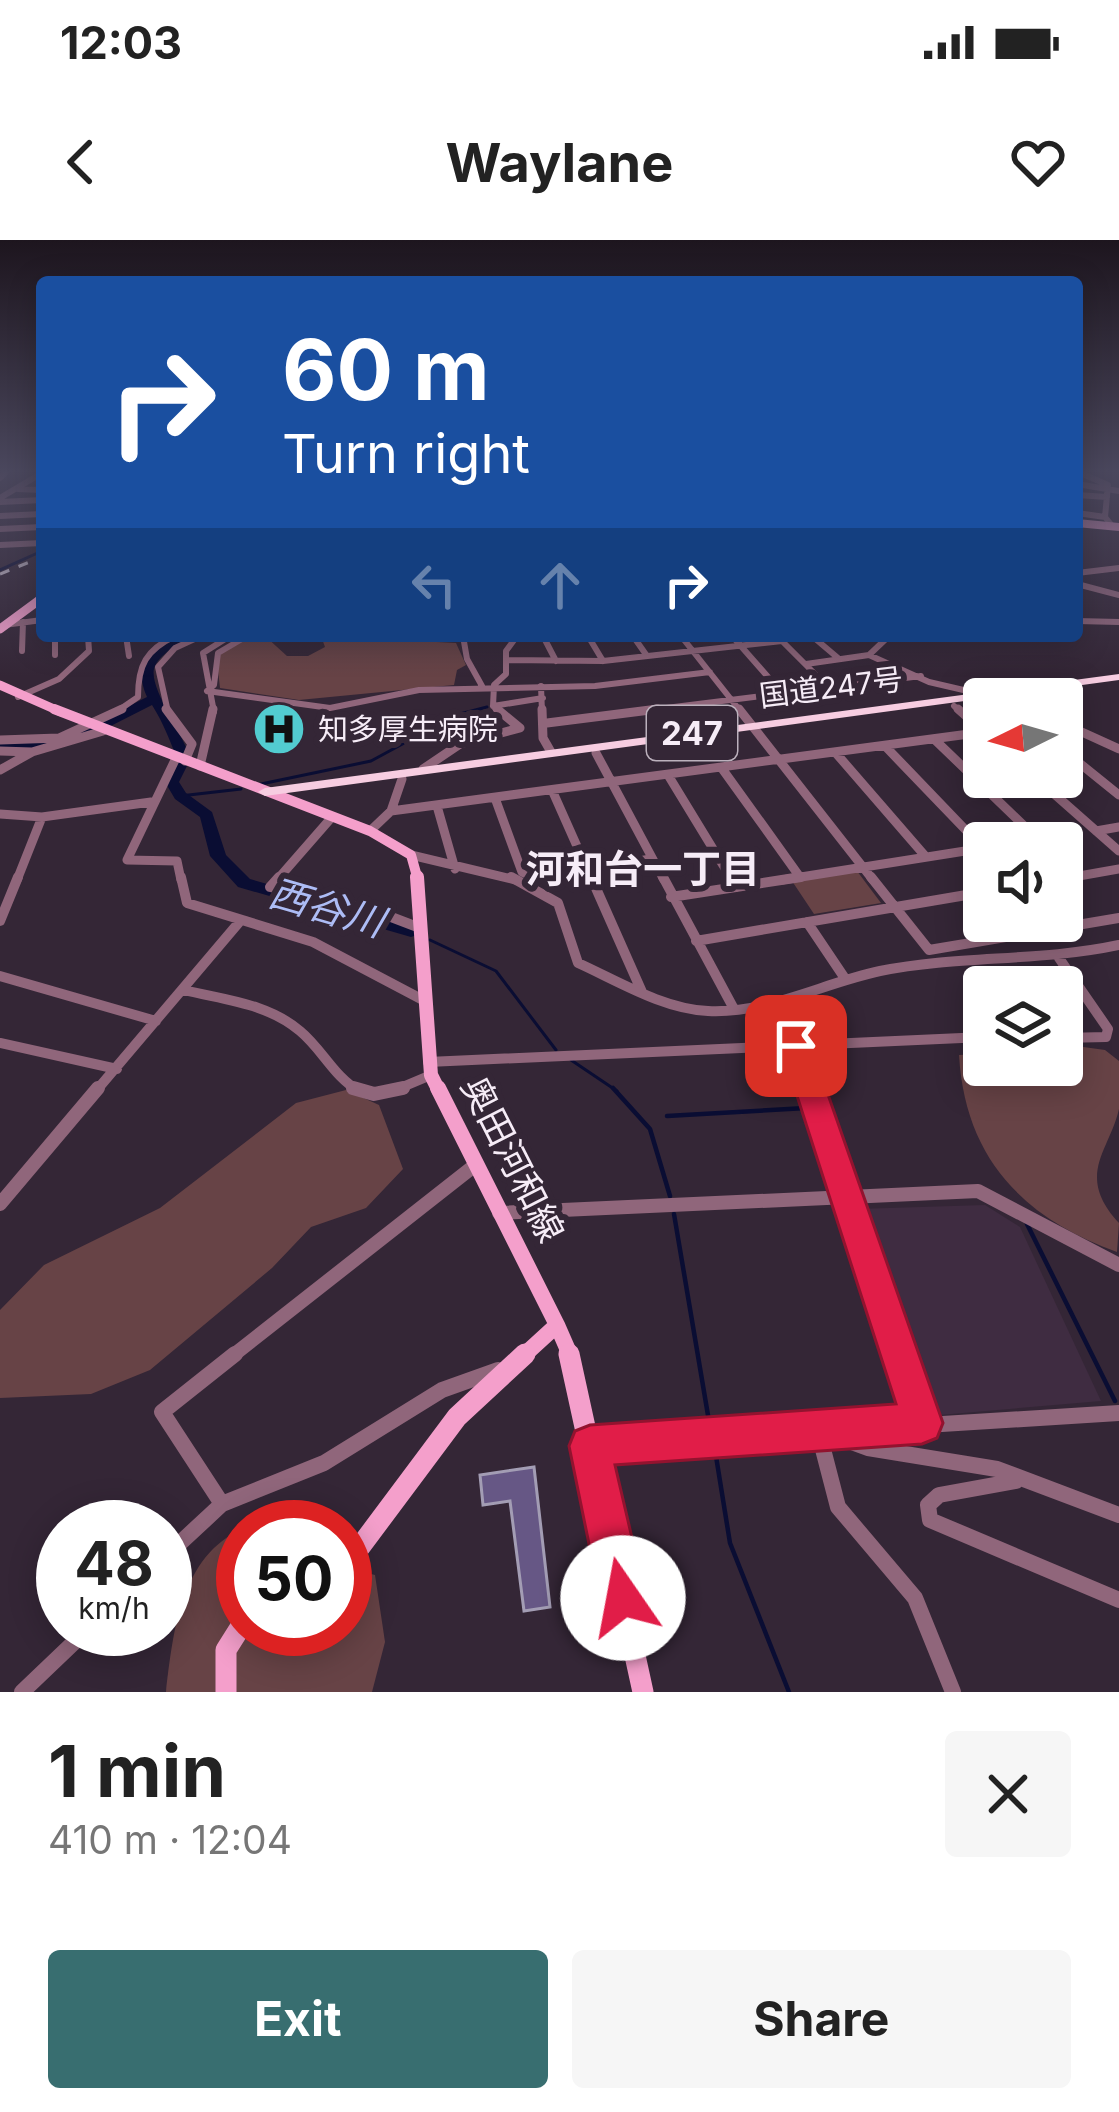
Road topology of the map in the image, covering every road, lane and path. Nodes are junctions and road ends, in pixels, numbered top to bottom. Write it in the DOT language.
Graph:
graph roads {
  1 [pos="36,543"];
  2 [pos="3,545"];
  3 [pos="1119,568"];
  4 [pos="1083,572"];
  5 [pos="1083,586"];
  6 [pos="1119,595"];
  7 [pos="36,602"];
  8 [pos="36,621"];
  9 [pos="1083,621"];
  10 [pos="23,622"];
  11 [pos="1119,622"];
  12 [pos="1,626"];
  13 [pos="55,642"];
  14 [pos="88,642"];
  15 [pos="127,642"];
  16 [pos="165,642"];
  17 [pos="188,642"];
  18 [pos="220,642"];
  19 [pos="233,642"];
  20 [pos="464,642"];
  21 [pos="515,642"];
  22 [pos="547,642"];
  23 [pos="591,642"];
  24 [pos="637,642"];
  25 [pos="686,642"];
  26 [pos="737,642"];
  27 [pos="757,642"];
  28 [pos="784,642"];
  29 [pos="819,642"];
  30 [pos="883,642"];
  31 [pos="740,645"];
  32 [pos="22,651"];
  33 [pos="693,651"];
  34 [pos="55,655"];
  35 [pos="869,655"];
  36 [pos="129,656"];
  37 [pos="647,656"];
  38 [pos="506,660"];
  39 [pos="841,660"];
  40 [pos="561,661"];
  41 [pos="603,661"];
  42 [pos="806,664"];
  43 [pos="710,672"];
  44 [pos="921,676"];
  45 [pos="1119,681"];
  46 [pos="1,686"];
  47 [pos="482,686"];
  48 [pos="494,686"];
  49 [pos="541,686"];
  50 [pos="572,686"];
  51 [pos="1083,686"];
  52 [pos="1083,687"];
  53 [pos="829,688"];
  54 [pos="207,691"];
  55 [pos="963,691"];
  56 [pos="783,694"];
  57 [pos="18,697"];
  58 [pos="543,698"];
  59 [pos="732,699"];
  60 [pos="963,702"];
  61 [pos="963,704"];
  62 [pos="493,706"];
  63 [pos="954,706"];
  64 [pos="547,723"];
  65 [pos="89,725"];
  66 [pos="755,728"];
  67 [pos="104,731"];
  68 [pos="1083,732"];
  69 [pos="0,740"];
  70 [pos="934,740"];
  71 [pos="885,746"];
  72 [pos="1118,747"];
  73 [pos="0,751"];
  74 [pos="32,752"];
  75 [pos="550,752"];
  76 [pos="835,752"];
  77 [pos="596,753"];
  78 [pos="779,759"];
  79 [pos="188,762"];
  80 [pos="1083,766"];
  81 [pos="722,767"];
  82 [pos="423,769"];
  83 [pos="0,770"];
  84 [pos="668,775"];
  85 [pos="402,779"];
  86 [pos="611,783"];
  87 [pos="552,790"];
  88 [pos="266,792"];
  89 [pos="1119,795"];
  90 [pos="495,798"];
  91 [pos="1059,798"];
  92 [pos="283,800"];
  93 [pos="151,802"];
  94 [pos="437,806"];
  95 [pos="391,812"];
  96 [pos="0,814"];
  97 [pos="42,817"];
  98 [pos="332,818"];
  99 [pos="1020,822"];
  100 [pos="963,827"];
  101 [pos="1119,827"];
  102 [pos="370,831"];
  103 [pos="1096,831"];
  104 [pos="963,851"];
  105 [pos="1119,851"];
  106 [pos="411,855"];
  107 [pos="926,857"];
  108 [pos="651,859"];
  109 [pos="864,867"];
  110 [pos="455,869"];
  111 [pos="587,869"];
  112 [pos="1119,869"];
  113 [pos="1083,875"];
  114 [pos="800,877"];
  115 [pos="737,887"];
  116 [pos="963,896"];
  117 [pos="671,897"];
  118 [pos="896,907"];
  119 [pos="1119,918"];
  120 [pos="241,920"];
  121 [pos="0,921"];
  122 [pos="807,922"];
  123 [pos="420,928"];
  124 [pos="696,941"];
  125 [pos="1119,945"];
  126 [pos="1059,958"];
  127 [pos="1065,966"];
  128 [pos="0,976"];
  129 [pos="846,980"];
  130 [pos="184,991"];
  131 [pos="642,992"];
  132 [pos="1083,993"];
  133 [pos="423,1000"];
  134 [pos="781,1001"];
  135 [pos="734,1009"];
  136 [pos="156,1021"];
  137 [pos="963,1037"];
  138 [pos="1083,1038"];
  139 [pos="0,1043"];
  140 [pos="796,1046"];
  141 [pos="117,1069"];
  142 [pos="429,1069"];
  143 [pos="474,1166"];
  144 [pos="845,1198"];
  145 [pos="0,1204"];
  146 [pos="499,1213"];
  147 [pos="1119,1265"];
  148 [pos="557,1325"];
  149 [pos="524,1360"];
  150 [pos="1119,1413"];
  151 [pos="922,1423"];
  152 [pos="818,1430"];
  153 [pos="590,1446"];
  154 [pos="1016,1481"];
  155 [pos="219,1500"];
  156 [pos="232,1500"];
  157 [pos="216,1510"];
  158 [pos="1119,1515"];
  159 [pos="192,1532"];
  160 [pos="372,1533"];
  161 [pos="1119,1600"];
  162 [pos="60,1656"];
  163 [pos="226,1656"];
  164 [pos="22,1692"];
  165 [pos="226,1692"];
  166 [pos="643,1692"];
  167 [pos="953,1692"];
  1 -- 2 [label="street"];
  3 -- 4 [label="street"];
  5 -- 6 [label="street"];
  7 -- 12 [label="main road"];
  8 -- 10 [label="street"];
  9 -- 11 [label="street"];
  10 -- 12 [label="street"];
  10 -- 32 [label="street"];
  13 -- 34 [label="street"];
  14 -- 57 [label="street"];
  15 -- 36 [label="street"];
  16 -- 65 [label="street"];
  17 -- 79 [label="street"];
  18 -- 54 [label="street"];
  19 -- 54 [label="street"];
  20 -- 47 [label="street"];
  21 -- 38 [label="street"];
  22 -- 40 [label="street"];
  23 -- 41 [label="street"];
  24 -- 37 [label="street"];
  25 -- 33 [label="street"];
  26 -- 31 [label="street"];
  27 -- 31 [label="street"];
  28 -- 42 [label="street"];
  29 -- 39 [label="street"];
  30 -- 35 [label="street"];
  31 -- 33 [label="street"];
  31 -- 56 [label="street"];
  33 -- 37 [label="street"];
  33 -- 43 [label="street"];
  35 -- 39 [label="street"];
  35 -- 44 [label="street"];
  37 -- 41 [label="street"];
  38 -- 40 [label="street"];
  38 -- 48 [label="street"];
  39 -- 42 [label="street"];
  40 -- 41 [label="street"];
  40 -- 50 [label="street"];
  42 -- 53 [label="street"];
  43 -- 50 [label="street"];
  43 -- 59 [label="street"];
  44 -- 53 [label="street"];
  44 -- 55 [label="street"];
  45 -- 51 [label="highway, 国道247号 / 247"];
  45 -- 52 [label="highway, 国道247号 / 247"];
  46 -- 57 [label="main road"];
  47 -- 48 [label="street"];
  47 -- 54 [label="street"];
  48 -- 49 [label="street"];
  48 -- 62 [label="street"];
  49 -- 50 [label="street"];
  49 -- 58 [label="street"];
  53 -- 56 [label="street"];
  54 -- 79 [label="street"];
  56 -- 59 [label="street"];
  57 -- 65 [label="main road"];
  58 -- 62 [label="street"];
  58 -- 64 [label="street"];
  59 -- 64 [label="street"];
  59 -- 66 [label="street"];
  60 -- 66 [label="highway, 国道247号 / 247"];
  61 -- 63 [label="highway, 国道247号 / 247"];
  62 -- 82 [label="street"];
  63 -- 66 [label="highway, 国道247号 / 247"];
  63 -- 70 [label="street"];
  64 -- 75 [label="street"];
  65 -- 67 [label="main road"];
  65 -- 69 [label="street"];
  66 -- 75 [label="highway, 国道247号 / 247"];
  66 -- 77 [label="highway, 国道247号 / 247"];
  66 -- 78 [label="street"];
  67 -- 74 [label="street"];
  67 -- 79 [label="main road"];
  68 -- 72 [label="street"];
  70 -- 71 [label="street"];
  70 -- 99 [label="street"];
  71 -- 76 [label="street"];
  71 -- 100 [label="street"];
  73 -- 74 [label="street"];
  74 -- 83 [label="street"];
  75 -- 82 [label="highway, 国道247号 / 247"];
  76 -- 78 [label="street"];
  76 -- 107 [label="street"];
  77 -- 85 [label="highway, 国道247号 / 247"];
  77 -- 86 [label="street"];
  78 -- 81 [label="street"];
  78 -- 109 [label="street"];
  79 -- 88 [label="main road"];
  79 -- 93 [label="street"];
  80 -- 89 [label="street"];
  81 -- 84 [label="street"];
  81 -- 114 [label="street"];
  82 -- 88 [label="highway, 国道247号 / 247"];
  84 -- 86 [label="street"];
  84 -- 115 [label="street"];
  85 -- 92 [label="highway, 国道247号 / 247"];
  85 -- 95 [label="street"];
  86 -- 87 [label="street"];
  86 -- 108 [label="street"];
  87 -- 90 [label="street"];
  87 -- 111 [label="street"];
  88 -- 92 [label="main road"];
  90 -- 94 [label="street"];
  90 -- 111 [label="street"];
  91 -- 103 [label="street"];
  92 -- 98 [label="main road"];
  93 -- 97 [label="street"];
  93 -- 120 [label="street"];
  94 -- 95 [label="street"];
  94 -- 110 [label="street"];
  95 -- 102 [label="street"];
  96 -- 97 [label="street"];
  97 -- 121 [label="street"];
  98 -- 102 [label="main road"];
  98 -- 123 [label="street"];
  101 -- 103 [label="street"];
  102 -- 106 [label="main road"];
  103 -- 105 [label="street"];
  104 -- 107 [label="street"];
  106 -- 110 [label="street"];
  106 -- 123 [label="main road, 奥田河和線"];
  107 -- 109 [label="street"];
  108 -- 111 [label="street"];
  108 -- 117 [label="street"];
  109 -- 114 [label="street"];
  109 -- 118 [label="street"];
  110 -- 131 [label="street"];
  111 -- 131 [label="street"];
  112 -- 113 [label="street"];
  114 -- 115 [label="street"];
  115 -- 117 [label="street"];
  116 -- 118 [label="street"];
  117 -- 124 [label="street"];
  118 -- 119 [label="street"];
  118 -- 122 [label="street"];
  120 -- 130 [label="street"];
  120 -- 133 [label="street"];
  122 -- 124 [label="street"];
  122 -- 129 [label="street"];
  123 -- 133 [label="main road, 奥田河和線"];
  124 -- 135 [label="street"];
  125 -- 126 [label="street"];
  126 -- 127 [label="street"];
  126 -- 129 [label="street"];
  128 -- 136 [label="street"];
  129 -- 134 [label="street"];
  130 -- 136 [label="street"];
  130 -- 142 [label="street"];
  131 -- 135 [label="street"];
  132 -- 138 [label="street"];
  133 -- 142 [label="main road, 奥田河和線"];
  134 -- 135 [label="street"];
  134 -- 140 [label="street"];
  136 -- 141 [label="street"];
  137 -- 140 [label="street"];
  139 -- 141 [label="street"];
  140 -- 142 [label="street"];
  140 -- 144 [label="street"];
  141 -- 145 [label="street"];
  142 -- 143 [label="main road, 奥田河和線"];
  143 -- 146 [label="main road, 奥田河和線"];
  143 -- 155 [label="street"];
  144 -- 146 [label="street"];
  144 -- 147 [label="street"];
  144 -- 151 [label="street"];
  146 -- 148 [label="main road, 奥田河和線"];
  148 -- 149 [label="main road"];
  148 -- 153 [label="main road, 奥田河和線"];
  149 -- 156 [label="street"];
  149 -- 160 [label="main road"];
  150 -- 151 [label="street"];
  151 -- 152 [label="street"];
  152 -- 153 [label="street"];
  152 -- 154 [label="street"];
  152 -- 167 [label="street"];
  153 -- 166 [label="main road, 奥田河和線"];
  154 -- 158 [label="street"];
  154 -- 161 [label="street"];
  157 -- 159 [label="street"];
  162 -- 164 [label="street"];
  163 -- 165 [label="main road"];
}
